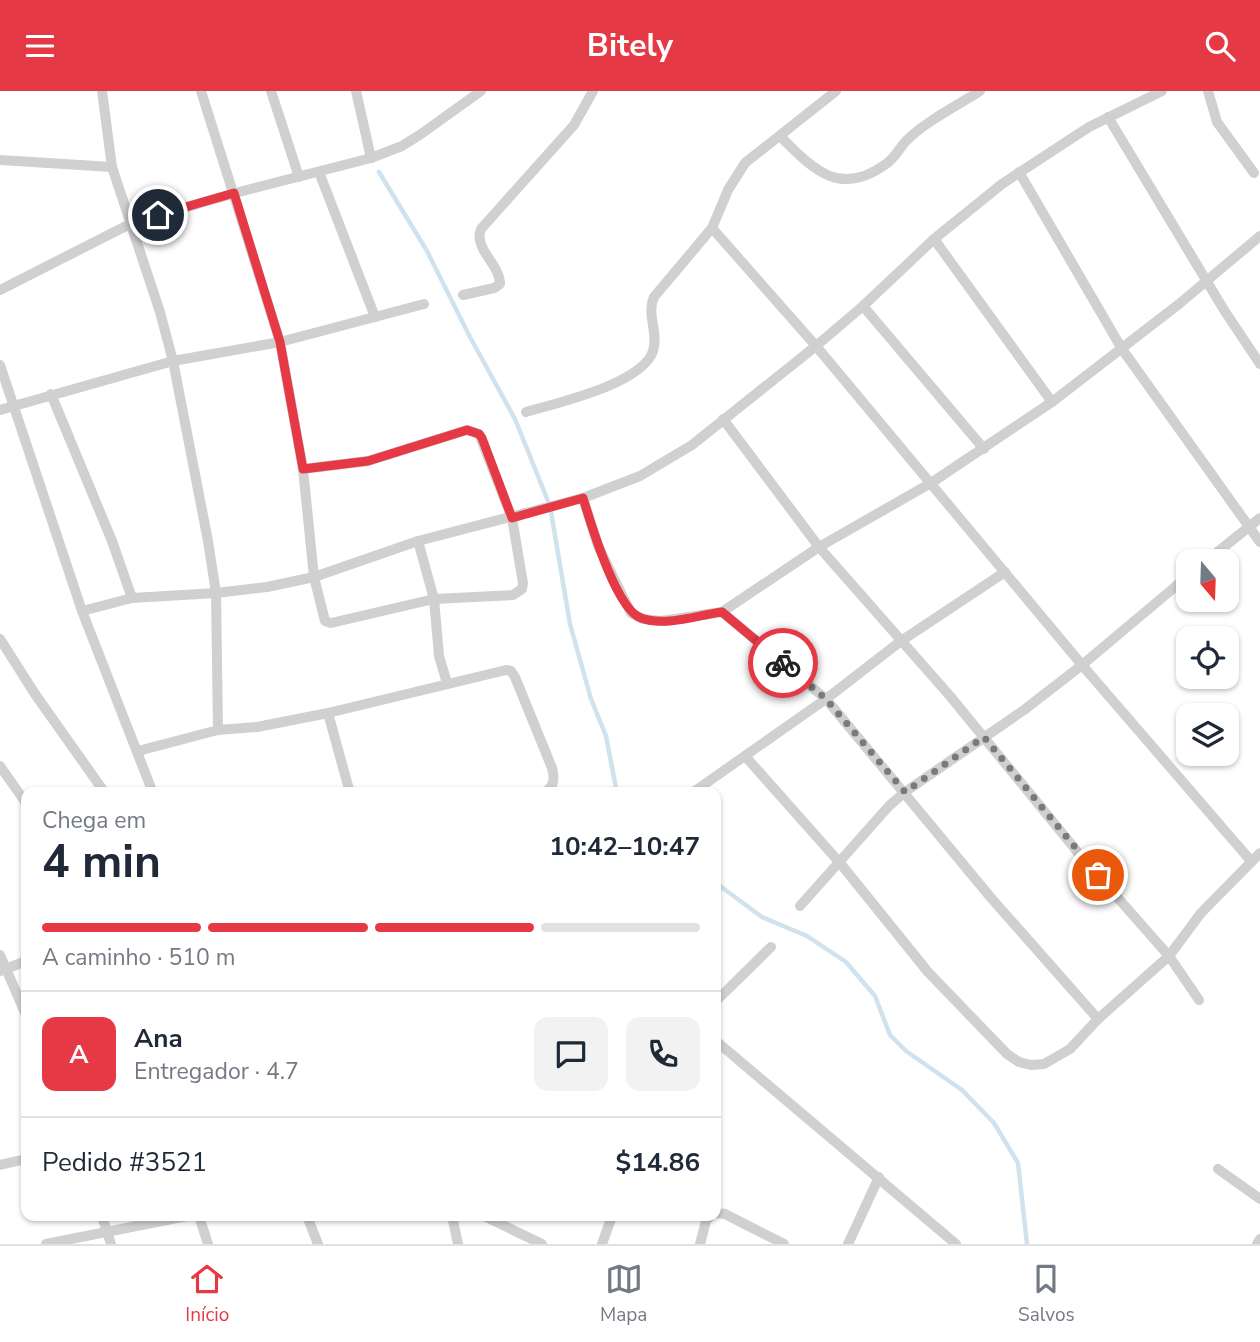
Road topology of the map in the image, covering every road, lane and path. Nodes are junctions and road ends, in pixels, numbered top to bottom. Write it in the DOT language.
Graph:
graph roads {
  1 [pos="102,91"];
  2 [pos="201,91"];
  3 [pos="271,91"];
  4 [pos="356,91"];
  5 [pos="481,91"];
  6 [pos="593,91"];
  7 [pos="836,91"];
  8 [pos="980,91"];
  9 [pos="1162,91"];
  10 [pos="1208,91"];
  11 [pos="1108,117"];
  12 [pos="780,136"];
  13 [pos="372,158"];
  14 [pos="0,160"];
  15 [pos="112,167"];
  16 [pos="319,172"];
  17 [pos="1019,172"];
  18 [pos="1254,173"];
  19 [pos="299,177"];
  20 [pos="234,193"];
  21 [pos="132,223"];
  22 [pos="712,228"];
  23 [pos="1260,236"];
  24 [pos="934,239"];
  25 [pos="1207,282"];
  26 [pos="0,290"];
  27 [pos="463,295"];
  28 [pos="424,305"];
  29 [pos="863,306"];
  30 [pos="375,317"];
  31 [pos="280,342"];
  32 [pos="816,346"];
  33 [pos="1122,349"];
  34 [pos="173,361"];
  35 [pos="1260,364"];
  36 [pos="0,365"];
  37 [pos="51,394"];
  38 [pos="1052,402"];
  39 [pos="14,406"];
  40 [pos="0,410"];
  41 [pos="526,412"];
  42 [pos="723,419"];
  43 [pos="984,449"];
  44 [pos="303,469"];
  45 [pos="931,483"];
  46 [pos="583,498"];
  47 [pos="1260,517"];
  48 [pos="512,518"];
  49 [pos="1249,527"];
  50 [pos="418,541"];
  51 [pos="1260,542"];
  52 [pos="819,547"];
  53 [pos="1221,549"];
  54 [pos="1005,572"];
  55 [pos="314,577"];
  56 [pos="1176,586"];
  57 [pos="216,593"];
  58 [pos="132,598"];
  59 [pos="434,599"];
  60 [pos="82,611"];
  61 [pos="722,612"];
  62 [pos="0,639"];
  63 [pos="901,641"];
  64 [pos="1082,665"];
  65 [pos="447,683"];
  66 [pos="826,699"];
  67 [pos="328,713"];
  68 [pos="218,730"];
  69 [pos="984,737"];
  70 [pos="138,751"];
  71 [pos="745,756"];
  72 [pos="0,766"];
  73 [pos="100,787"];
  74 [pos="151,787"];
  75 [pos="348,787"];
  76 [pos="550,787"];
  77 [pos="701,787"];
  78 [pos="905,792"];
  79 [pos="21,796"];
  80 [pos="1256,857"];
  81 [pos="840,863"];
  82 [pos="800,906"];
  83 [pos="771,947"];
  84 [pos="0,955"];
  85 [pos="1169,956"];
  86 [pos="21,963"];
  87 [pos="4,970"];
  88 [pos="721,996"];
  89 [pos="1199,1000"];
  90 [pos="21,1005"];
  91 [pos="1098,1019"];
  92 [pos="721,1045"];
  93 [pos="21,1160"];
  94 [pos="0,1165"];
  95 [pos="1218,1169"];
  96 [pos="879,1177"];
  97 [pos="1258,1193"];
  98 [pos="721,1214"];
  99 [pos="104,1221"];
  100 [pos="162,1221"];
  101 [pos="201,1221"];
  102 [pos="309,1221"];
  103 [pos="453,1221"];
  104 [pos="494,1221"];
  105 [pos="610,1221"];
  106 [pos="706,1221"];
  107 [pos="107,1232"];
  108 [pos="1260,1239"];
  109 [pos="46,1244"];
  110 [pos="111,1244"];
  111 [pos="208,1244"];
  112 [pos="318,1244"];
  113 [pos="458,1244"];
  114 [pos="542,1244"];
  115 [pos="602,1244"];
  116 [pos="700,1244"];
  117 [pos="784,1244"];
  118 [pos="848,1244"];
  119 [pos="956,1244"];
  120 [pos="1257,1244"];
  1 -- 15 [label="street"];
  2 -- 20 [label="street"];
  3 -- 19 [label="street"];
  4 -- 13 [label="street"];
  5 -- 13 [label="street"];
  6 -- 27 [label="street"];
  7 -- 12 [label="street"];
  8 -- 12 [label="street"];
  9 -- 11 [label="street"];
  10 -- 18 [label="street"];
  11 -- 17 [label="street"];
  11 -- 25 [label="street"];
  12 -- 22 [label="street"];
  13 -- 16 [label="street"];
  14 -- 15 [label="street"];
  15 -- 21 [label="street"];
  16 -- 19 [label="street"];
  16 -- 30 [label="street"];
  17 -- 24 [label="street"];
  17 -- 33 [label="street"];
  19 -- 20 [label="street"];
  20 -- 21 [label="street"];
  20 -- 31 [label="street"];
  21 -- 26 [label="street"];
  21 -- 34 [label="street"];
  22 -- 32 [label="street"];
  22 -- 41 [label="street"];
  23 -- 25 [label="street"];
  24 -- 29 [label="street"];
  24 -- 38 [label="street"];
  25 -- 33 [label="street"];
  25 -- 35 [label="street"];
  28 -- 30 [label="street"];
  29 -- 32 [label="street"];
  29 -- 43 [label="street"];
  30 -- 31 [label="street"];
  31 -- 34 [label="street"];
  31 -- 44 [label="street"];
  32 -- 42 [label="street"];
  32 -- 45 [label="street"];
  33 -- 38 [label="street"];
  33 -- 49 [label="street"];
  34 -- 37 [label="street"];
  34 -- 57 [label="street"];
  36 -- 39 [label="street"];
  37 -- 39 [label="street"];
  37 -- 58 [label="street"];
  38 -- 43 [label="street"];
  39 -- 40 [label="street"];
  39 -- 60 [label="street"];
  42 -- 46 [label="street"];
  42 -- 52 [label="street"];
  43 -- 45 [label="street"];
  44 -- 48 [label="street"];
  44 -- 55 [label="street"];
  45 -- 52 [label="street"];
  45 -- 54 [label="street"];
  46 -- 48 [label="street"];
  46 -- 61 [label="street"];
  47 -- 49 [label="street"];
  48 -- 50 [label="street"];
  48 -- 59 [label="street"];
  49 -- 51 [label="street"];
  49 -- 53 [label="street"];
  50 -- 55 [label="street"];
  50 -- 59 [label="street"];
  52 -- 61 [label="street"];
  52 -- 63 [label="street"];
  54 -- 63 [label="street"];
  54 -- 64 [label="street"];
  55 -- 57 [label="street"];
  55 -- 59 [label="street"];
  56 -- 64 [label="street"];
  57 -- 58 [label="street"];
  57 -- 68 [label="street"];
  58 -- 60 [label="street"];
  59 -- 65 [label="street"];
  60 -- 70 [label="street"];
  61 -- 66 [label="street"];
  62 -- 73 [label="street"];
  63 -- 66 [label="street"];
  63 -- 69 [label="street"];
  64 -- 69 [label="street"];
  64 -- 80 [label="street"];
  65 -- 67 [label="street"];
  65 -- 76 [label="street"];
  66 -- 71 [label="street"];
  66 -- 78 [label="street"];
  67 -- 68 [label="street"];
  67 -- 75 [label="street"];
  68 -- 70 [label="street"];
  69 -- 78 [label="street"];
  69 -- 85 [label="street"];
  70 -- 74 [label="street"];
  71 -- 77 [label="street"];
  71 -- 81 [label="street"];
  72 -- 79 [label="street"];
  78 -- 81 [label="street"];
  78 -- 91 [label="street"];
  80 -- 85 [label="street"];
  81 -- 82 [label="street"];
  81 -- 91 [label="street"];
  83 -- 88 [label="street"];
  84 -- 87 [label="street"];
  85 -- 89 [label="street"];
  85 -- 91 [label="street"];
  86 -- 87 [label="street"];
  87 -- 90 [label="street"];
  92 -- 96 [label="street"];
  93 -- 94 [label="street"];
  95 -- 97 [label="street"];
  96 -- 118 [label="street"];
  96 -- 119 [label="street"];
  98 -- 117 [label="street"];
  99 -- 107 [label="street"];
  100 -- 107 [label="street"];
  101 -- 111 [label="street"];
  102 -- 112 [label="street"];
  103 -- 113 [label="street"];
  104 -- 114 [label="street"];
  105 -- 115 [label="street"];
  106 -- 116 [label="street"];
  107 -- 109 [label="street"];
  107 -- 110 [label="street"];
  108 -- 120 [label="street"];
}
